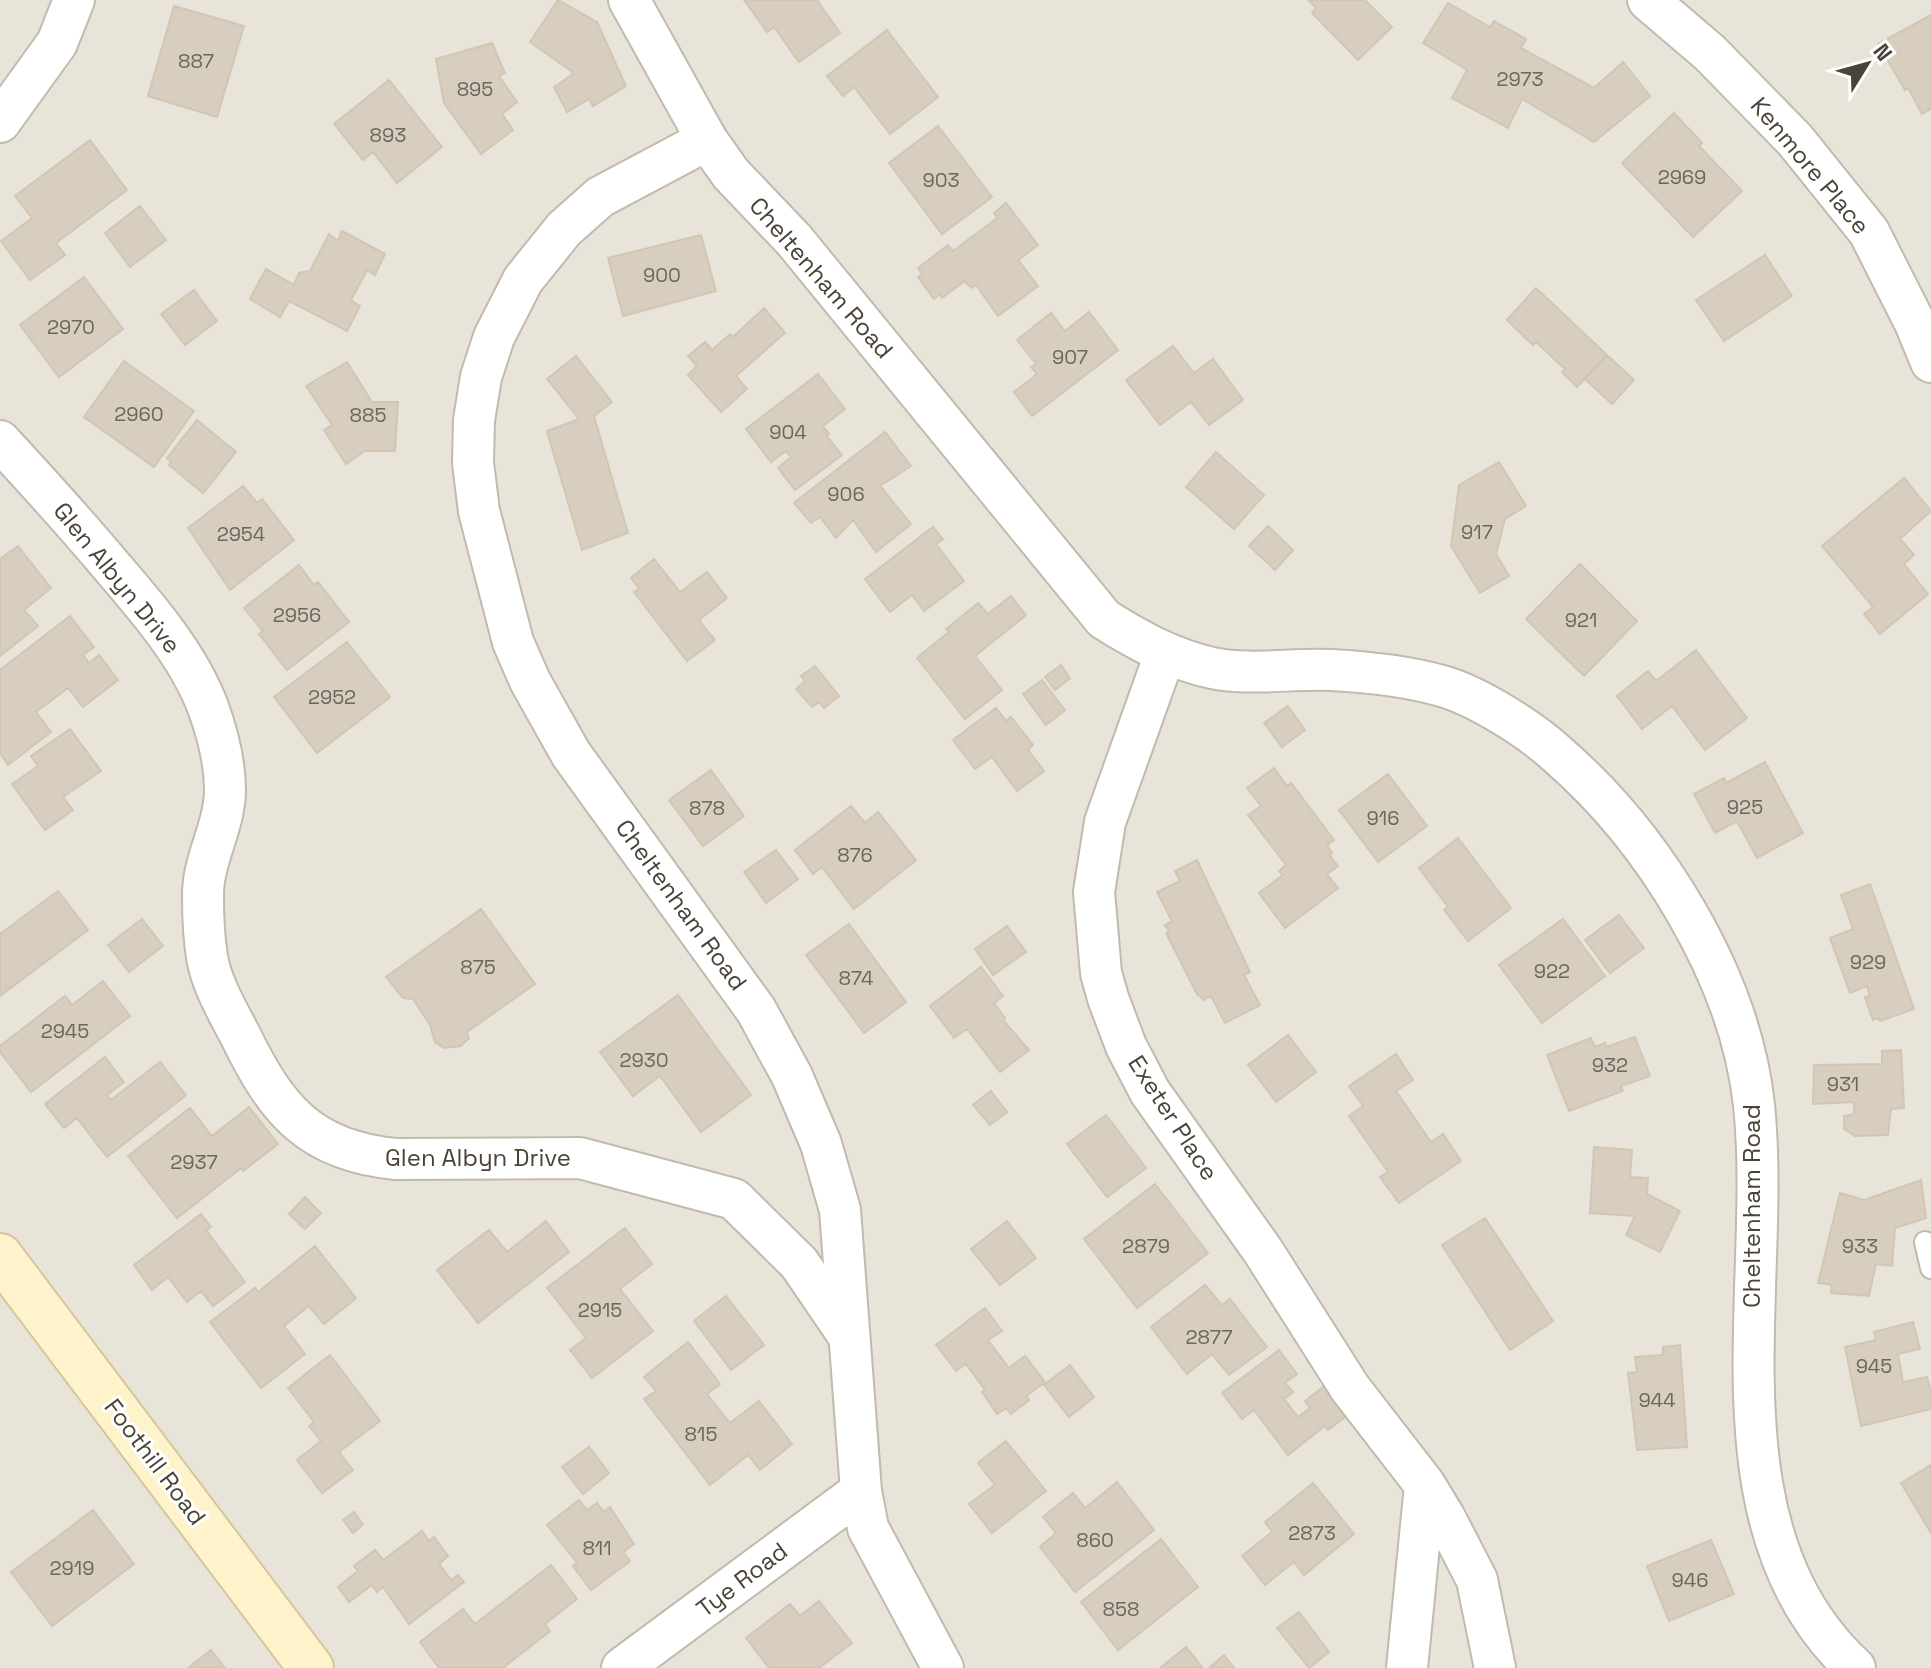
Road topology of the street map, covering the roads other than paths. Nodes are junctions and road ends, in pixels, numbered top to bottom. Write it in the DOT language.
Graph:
graph roads {
  1 [pos="74,0"];
  2 [pos="629,0"];
  3 [pos="1648,0"];
  4 [pos="0,122"];
  5 [pos="707,140"];
  6 [pos="1931,362"];
  7 [pos="0,441"];
  8 [pos="1165,654"];
  9 [pos="1925,1242"];
  10 [pos="0,1256"];
  11 [pos="1931,1268"];
  12 [pos="850,1338"];
  13 [pos="1425,1485"];
  14 [pos="861,1491"];
  15 [pos="311,1668"];
  16 [pos="622,1668"];
  17 [pos="943,1668"];
  18 [pos="1407,1668"];
  19 [pos="1495,1668"];
  20 [pos="1855,1668"];
  1 -- 4 [label="street"];
  2 -- 5 [label="street"];
  3 -- 6 [label="street, Kenmore Place"];
  5 -- 8 [label="street, Cheltenham Road"];
  5 -- 12 [label="street, Cheltenham Road"];
  7 -- 12 [label="street, Glen Albyn Drive"];
  8 -- 13 [label="street, Exeter Place"];
  8 -- 20 [label="street, Cheltenham Road"];
  9 -- 11 [label="lane"];
  10 -- 15 [label="main road, Foothill Road"];
  12 -- 14 [label="street, Cheltenham Road"];
  13 -- 18 [label="street"];
  13 -- 19 [label="street, Exeter Place"];
  14 -- 16 [label="street, Tye Road"];
  14 -- 17 [label="street, Cheltenham Road"];
}
